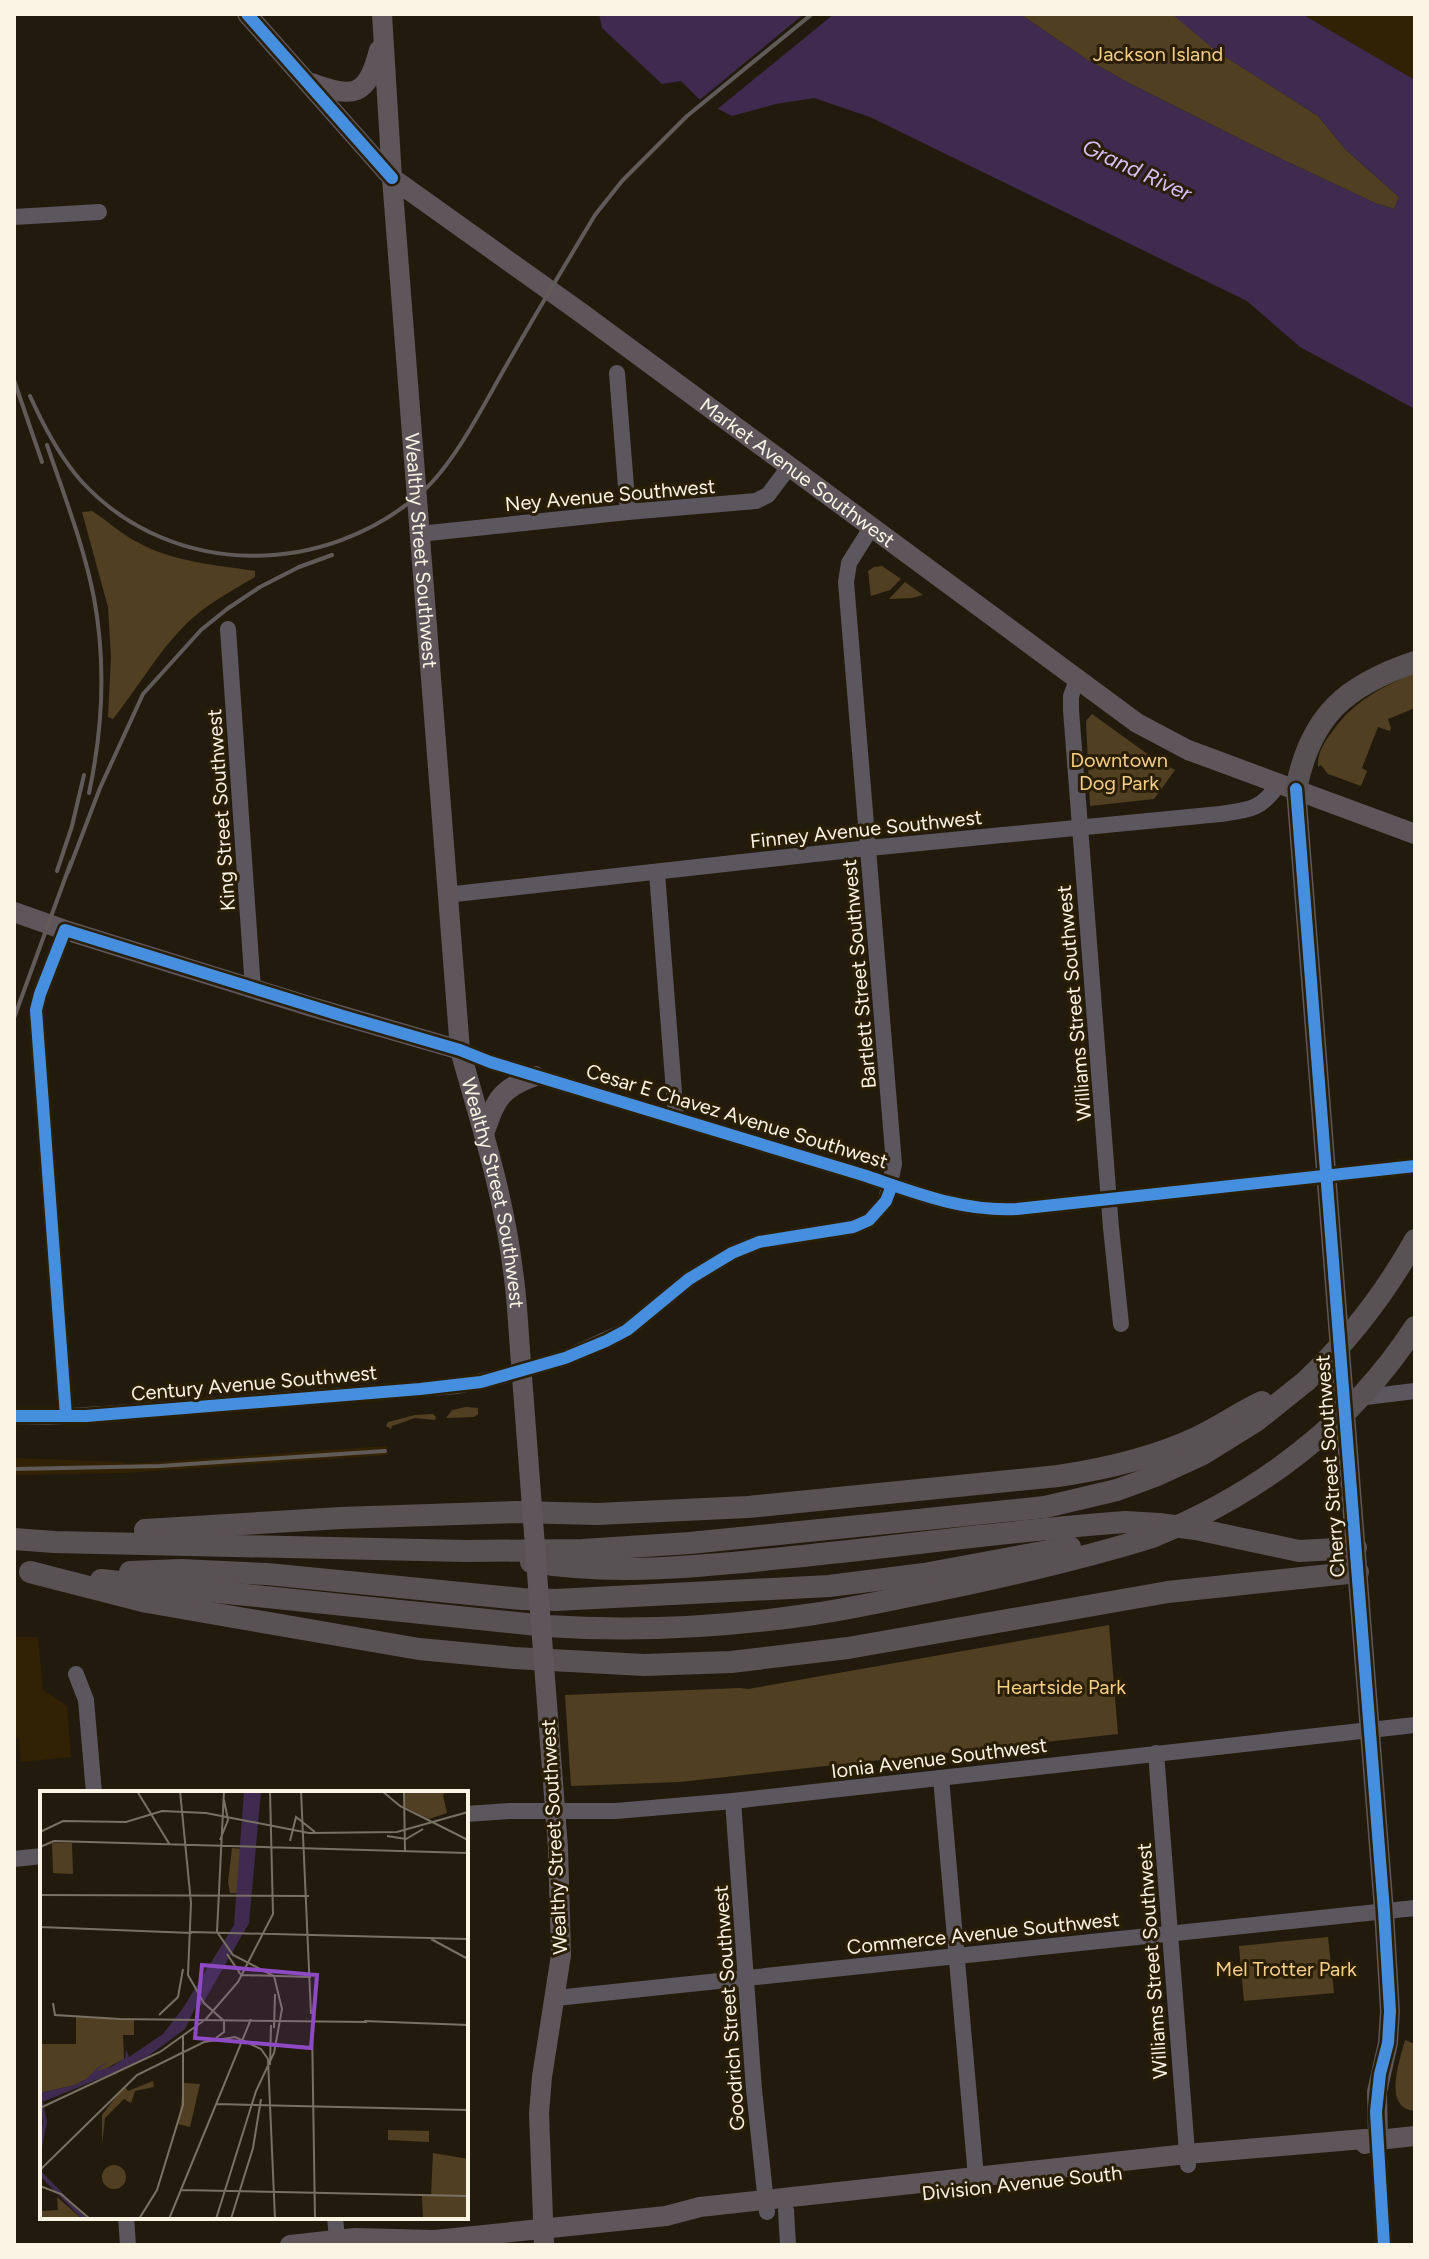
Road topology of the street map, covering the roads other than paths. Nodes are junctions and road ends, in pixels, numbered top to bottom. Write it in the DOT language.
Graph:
graph roads {
  1 [pos="247,14"];
  2 [pos="383,24"];
  3 [pos="307,82"];
  4 [pos="392,178"];
  5 [pos="99,212"];
  6 [pos="14,217"];
  7 [pos="617,373"];
  8 [pos="789,467"];
  9 [pos="628,512"];
  10 [pos="871,528"];
  11 [pos="419,534"];
  12 [pos="228,629"];
  13 [pos="1415,662"];
  14 [pos="1077,680"];
  15 [pos="1288,786"];
  16 [pos="1080,827"];
  17 [pos="1415,834"];
  18 [pos="869,848"];
  19 [pos="657,873"];
  20 [pos="446,895"];
  21 [pos="14,912"];
  22 [pos="65,930"];
  23 [pos="253,989"];
  24 [pos="460,1050"];
  25 [pos="535,1076"];
  26 [pos="676,1118"];
  27 [pos="484,1134"];
  28 [pos="1415,1166"];
  29 [pos="1327,1176"];
  30 [pos="892,1185"];
  31 [pos="1109,1199"];
  32 [pos="1415,1240"];
  33 [pos="1121,1324"];
  34 [pos="1415,1327"];
  35 [pos="1306,1381"];
  36 [pos="1415,1391"];
  37 [pos="1344,1399"];
  38 [pos="14,1416"];
  39 [pos="66,1416"];
  40 [pos="533,1513"];
  41 [pos="1152,1537"];
  42 [pos="14,1538"];
  43 [pos="1356,1548"];
  44 [pos="466,1551"];
  45 [pos="22,1571"];
  46 [pos="1358,1572"];
  47 [pos="65,1576"];
  48 [pos="539,1600"];
  49 [pos="76,1674"];
  50 [pos="1415,1725"];
  51 [pos="1370,1729"];
  52 [pos="1156,1753"];
  53 [pos="941,1778"];
  54 [pos="94,1791"];
  55 [pos="733,1801"];
  56 [pos="468,1814"];
  57 [pos="40,1856"];
  58 [pos="14,1859"];
  59 [pos="1415,1908"];
  60 [pos="1384,1911"];
  61 [pos="1170,1934"];
  62 [pos="957,1957"];
  63 [pos="746,1978"];
  64 [pos="556,1998"];
  65 [pos="1415,2136"];
  66 [pos="1378,2140"];
  67 [pos="1188,2159"];
  68 [pos="977,2183"];
  69 [pos="773,2208"];
  70 [pos="126,2219"];
  71 [pos="335,2219"];
  72 [pos="543,2237"];
  73 [pos="337,2239"];
  74 [pos="425,2242"];
  75 [pos="128,2245"];
  76 [pos="290,2245"];
  77 [pos="788,2245"];
  78 [pos="1384,2245"];
  1 -- 3 [label="main road, Market Avenue Southwest"];
  2 -- 3 [label="main road"];
  2 -- 4 [label="main road, Wealthy Street Southwest"];
  3 -- 4 [label="main road, Market Avenue Southwest"];
  4 -- 8 [label="main road, Market Avenue Southwest"];
  4 -- 11 [label="main road, Wealthy Street Southwest"];
  5 -- 6 [label="street"];
  7 -- 9 [label="street"];
  8 -- 9 [label="street, Ney Avenue Southwest"];
  8 -- 10 [label="main road, Market Avenue Southwest"];
  9 -- 11 [label="street, Ney Avenue Southwest"];
  10 -- 14 [label="main road, Market Avenue Southwest"];
  10 -- 18 [label="street, Bartlett Street Southwest"];
  11 -- 20 [label="main road, Wealthy Street Southwest"];
  12 -- 23 [label="street, King Street Southwest"];
  13 -- 15 [label="highway"];
  14 -- 15 [label="main road, Market Avenue Southwest"];
  14 -- 16 [label="street, Williams Street Southwest"];
  15 -- 16 [label="street, Finney Avenue Southwest"];
  15 -- 17 [label="main road, Market Avenue Southwest"];
  15 -- 29 [label="main road, Cherry Street Southwest"];
  16 -- 18 [label="street, Finney Avenue Southwest"];
  16 -- 31 [label="street, Williams Street Southwest"];
  18 -- 19 [label="street, Finney Avenue Southwest"];
  18 -- 30 [label="street, Bartlett Street Southwest"];
  19 -- 20 [label="street, Finney Avenue Southwest"];
  19 -- 26 [label="street"];
  20 -- 24 [label="main road, Wealthy Street Southwest"];
  21 -- 22 [label="main road, Cesar E Chavez Avenue Southwest"];
  22 -- 23 [label="main road, Cesar E Chavez Avenue Southwest"];
  22 -- 39 [label="street"];
  23 -- 24 [label="main road, Cesar E Chavez Avenue Southwest"];
  24 -- 25 [label="street, Cesar E Chavez Avenue Southwest"];
  24 -- 27 [label="main road, Wealthy Street Southwest"];
  25 -- 26 [label="street, Cesar E Chavez Avenue Southwest"];
  25 -- 27 [label="main road"];
  26 -- 30 [label="street, Cesar E Chavez Avenue Southwest"];
  27 -- 40 [label="main road, Wealthy Street Southwest, bridge"];
  28 -- 29 [label="street, Cesar E Chavez Avenue Southwest"];
  29 -- 31 [label="street, Cesar E Chavez Avenue Southwest"];
  29 -- 37 [label="main road, Cherry Street Southwest"];
  30 -- 31 [label="street, Cesar E Chavez Avenue Southwest"];
  30 -- 39 [label="street, Century Avenue Southwest"];
  31 -- 33 [label="street, Williams Street Southwest"];
  32 -- 35 [label="highway, bridge"];
  34 -- 41 [label="highway, bridge"];
  35 -- 40 [label="highway"];
  35 -- 44 [label="highway"];
  36 -- 37 [label="street"];
  37 -- 43 [label="main road, Cherry Street Southwest"];
  38 -- 39 [label="street, Century Avenue Southwest"];
  40 -- 42 [label="highway"];
  40 -- 48 [label="main road, Wealthy Street Southwest, bridge"];
  41 -- 47 [label="highway"];
  41 -- 48 [label="highway"];
  42 -- 44 [label="highway"];
  43 -- 44 [label="highway"];
  43 -- 46 [label="main road, Cherry Street Southwest"];
  45 -- 46 [label="highway"];
  45 -- 47 [label="highway"];
  46 -- 51 [label="main road, Cherry Street Southwest"];
  47 -- 48 [label="highway"];
  48 -- 64 [label="main road, Wealthy Street Southwest, bridge"];
  49 -- 54 [label="street"];
  50 -- 51 [label="street, Ionia Avenue Southwest"];
  51 -- 52 [label="street, Ionia Avenue Southwest"];
  51 -- 60 [label="main road, Cherry Street Southwest"];
  52 -- 53 [label="street, Ionia Avenue Southwest"];
  52 -- 61 [label="street, Williams Street Southwest"];
  53 -- 55 [label="street, Ionia Avenue Southwest"];
  53 -- 62 [label="street"];
  55 -- 56 [label="street, Ionia Avenue Southwest"];
  55 -- 63 [label="street, Goodrich Street Southwest"];
  57 -- 58 [label="street"];
  59 -- 60 [label="street, Commerce Avenue Southwest"];
  60 -- 61 [label="street, Commerce Avenue Southwest"];
  60 -- 66 [label="main road, Cherry Street Southwest"];
  61 -- 62 [label="street, Commerce Avenue Southwest"];
  61 -- 67 [label="street, Williams Street Southwest"];
  62 -- 63 [label="street, Commerce Avenue Southwest"];
  62 -- 68 [label="street"];
  63 -- 64 [label="street, Commerce Avenue Southwest"];
  63 -- 69 [label="street, Goodrich Street Southwest"];
  64 -- 72 [label="main road, Wealthy Street Southwest"];
  65 -- 66 [label="main road, Division Avenue South"];
  66 -- 67 [label="main road, Division Avenue South"];
  66 -- 78 [label="street"];
  67 -- 68 [label="main road, Division Avenue South"];
  68 -- 69 [label="main road, Division Avenue South"];
  69 -- 72 [label="main road, Division Avenue South"];
  69 -- 77 [label="street, Goodrich Street Southwest"];
  70 -- 75 [label="street"];
  71 -- 73 [label="street"];
  72 -- 74 [label="main road, Division Avenue South"];
  73 -- 74 [label="main road, Division Avenue South"];
  73 -- 76 [label="main road, Division Avenue South"];
}
